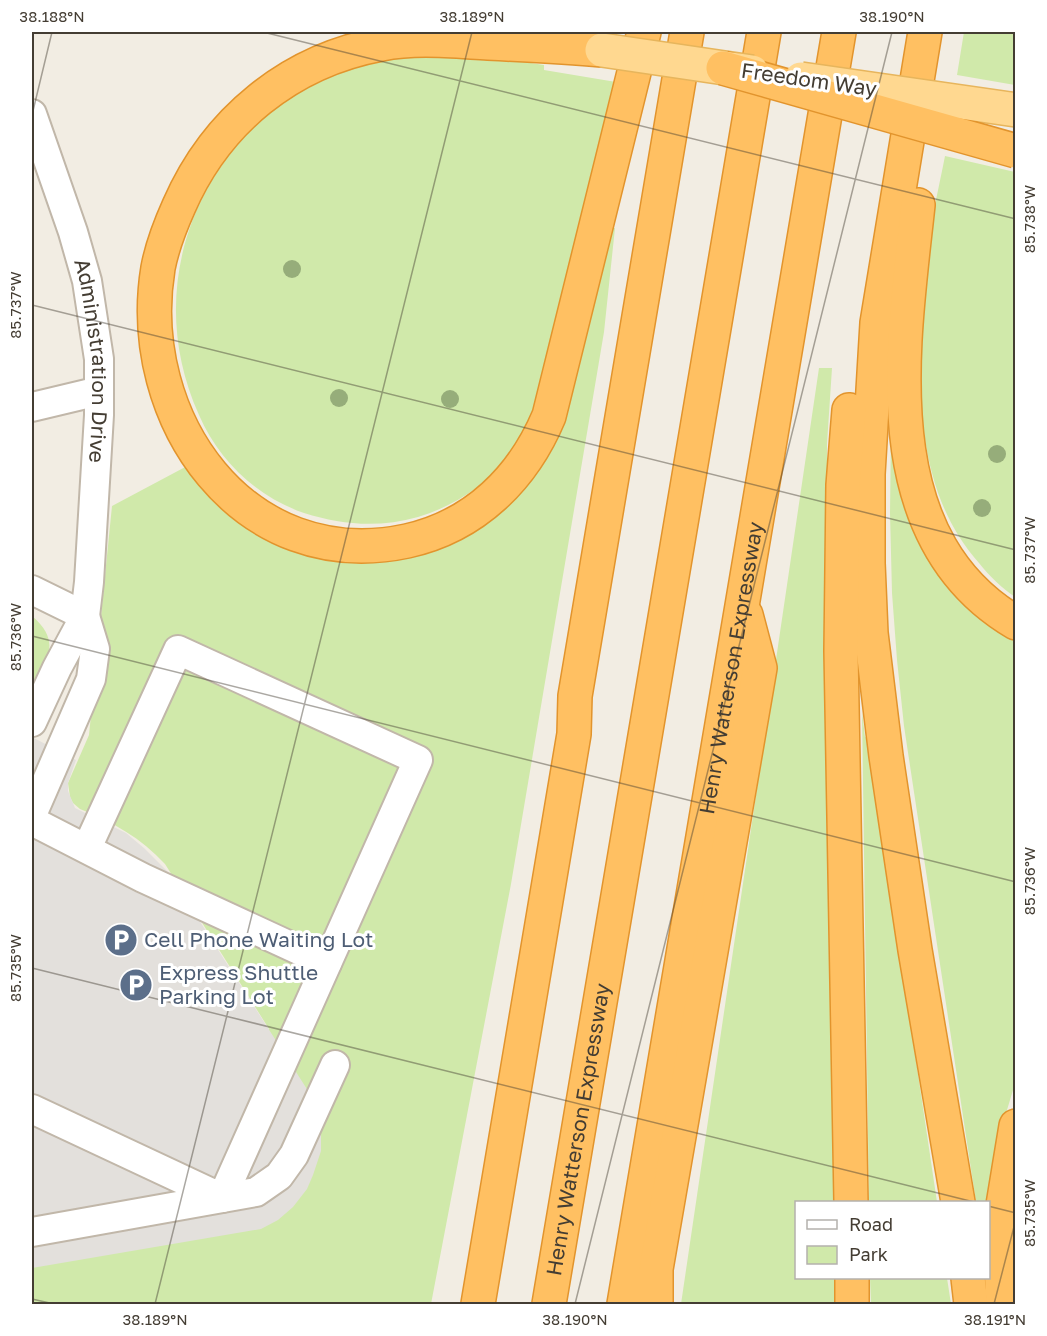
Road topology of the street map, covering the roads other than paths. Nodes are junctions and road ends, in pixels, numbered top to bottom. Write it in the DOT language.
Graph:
graph roads {
  1 [pos="644,32"];
  2 [pos="687,32"];
  3 [pos="764,32"];
  4 [pos="839,32"];
  5 [pos="925,32"];
  6 [pos="602,50"];
  7 [pos="723,68"];
  8 [pos="1016,110"];
  9 [pos="32,114"];
  10 [pos="912,114"];
  11 [pos="1016,151"];
  12 [pos="896,210"];
  13 [pos="99,391"];
  14 [pos="32,407"];
  15 [pos="32,590"];
  16 [pos="743,603"];
  17 [pos="85,616"];
  18 [pos="1016,623"];
  19 [pos="575,696"];
  20 [pos="32,722"];
  21 [pos="32,815"];
  22 [pos="32,821"];
  23 [pos="87,848"];
  24 [pos="327,963"];
  25 [pos="335,1065"];
  26 [pos="32,1109"];
  27 [pos="1016,1126"];
  28 [pos="222,1198"];
  29 [pos="851,1201"];
  30 [pos="958,1201"];
  31 [pos="32,1232"];
  32 [pos="852,1279"];
  33 [pos="968,1279"];
  34 [pos="456,1305"];
  35 [pos="478,1305"];
  36 [pos="549,1305"];
  37 [pos="624,1305"];
  38 [pos="656,1305"];
  39 [pos="852,1305"];
  40 [pos="971,1305"];
  41 [pos="1003,1305"];
  1 -- 6 [label="highway"];
  2 -- 19 [label="highway"];
  3 -- 36 [label="highway, Henry Watterson Expressway"];
  4 -- 16 [label="highway, Henry Watterson Expressway"];
  5 -- 10 [label="highway"];
  6 -- 7 [label="main road, Freedom Way, bridge"];
  7 -- 8 [label="main road, Freedom Way, bridge"];
  7 -- 11 [label="highway, bridge"];
  9 -- 13 [label="lane, Administration Drive"];
  10 -- 12 [label="highway"];
  10 -- 18 [label="highway"];
  12 -- 29 [label="highway"];
  12 -- 30 [label="highway"];
  13 -- 14 [label="lane"];
  13 -- 17 [label="lane, Administration Drive"];
  15 -- 17 [label="lane"];
  16 -- 37 [label="highway, Henry Watterson Expressway"];
  16 -- 38 [label="highway"];
  17 -- 20 [label="lane, Administration Drive"];
  17 -- 21 [label="lane, Administration Drive"];
  19 -- 34 [label="highway"];
  19 -- 35 [label="highway"];
  22 -- 23 [label="lane"];
  23 -- 24 [label="lane"];
  23 -- 24 [label="lane"];
  24 -- 28 [label="lane"];
  25 -- 28 [label="lane"];
  26 -- 28 [label="lane"];
  27 -- 41 [label="highway"];
  28 -- 31 [label="lane"];
  32 -- 39 [label="highway"];
  33 -- 40 [label="highway"];
}
